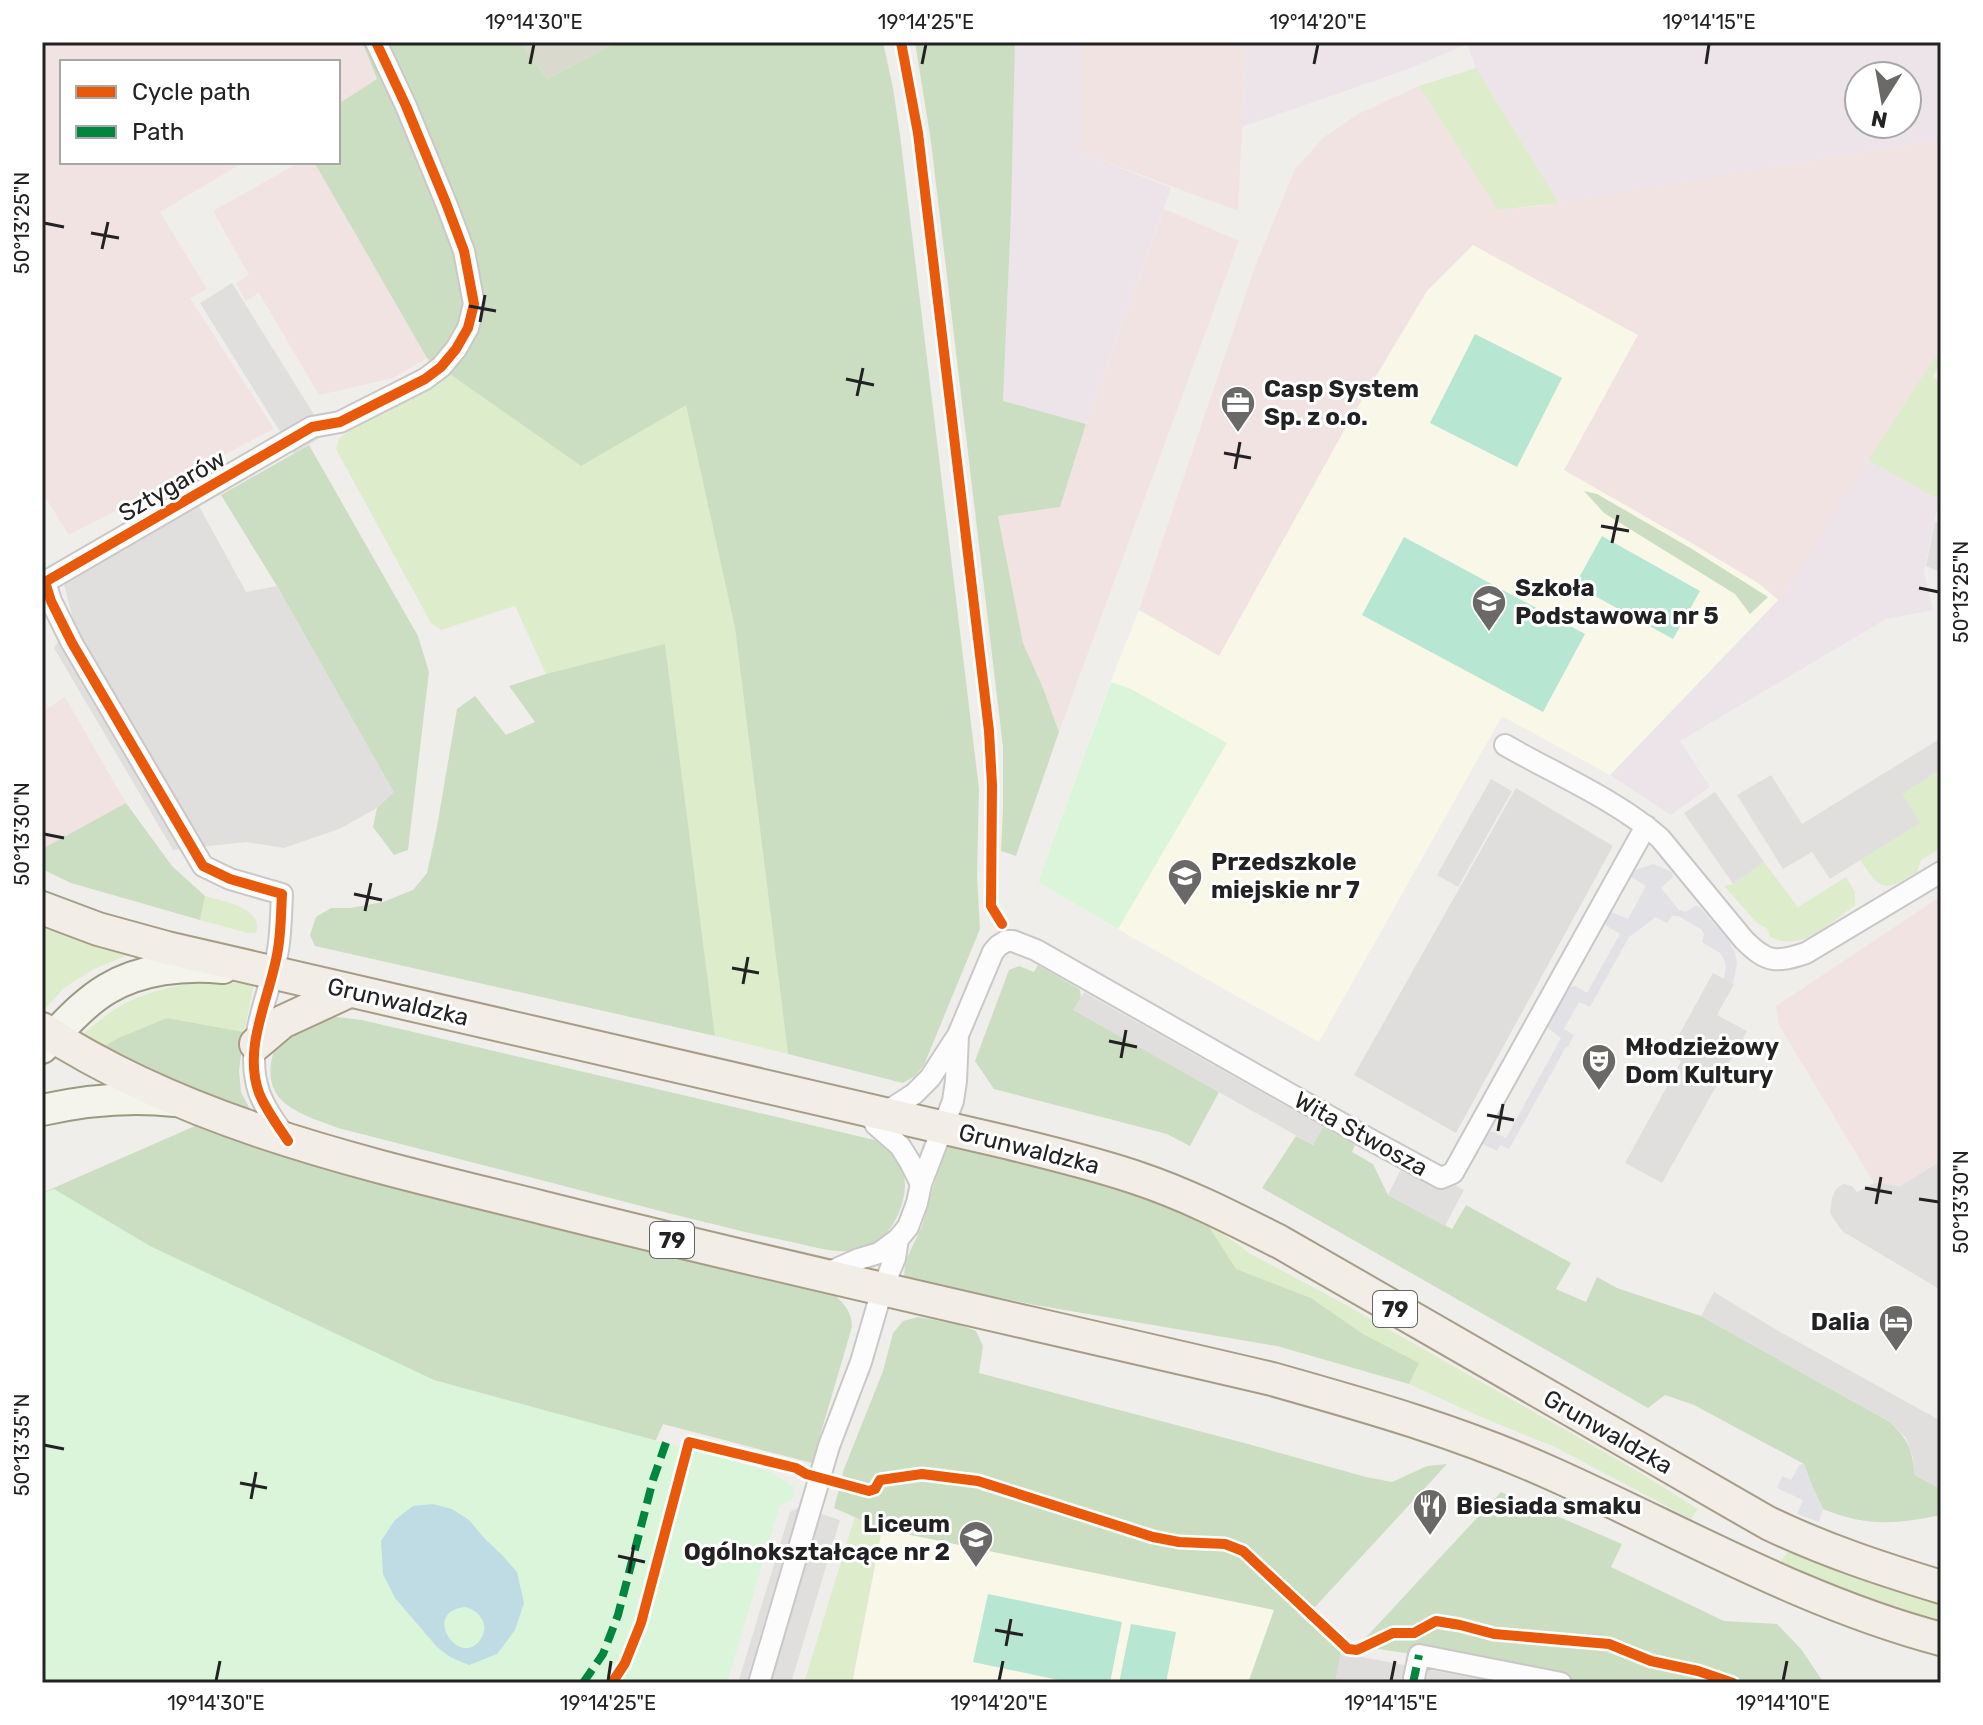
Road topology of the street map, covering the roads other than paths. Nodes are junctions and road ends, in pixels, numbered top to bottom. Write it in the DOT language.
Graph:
graph roads {
  1 [pos="376,42"];
  2 [pos="1505,745"];
  3 [pos="1646,826"];
  4 [pos="1941,872"];
  5 [pos="42,908"];
  6 [pos="268,973"];
  7 [pos="349,991"];
  8 [pos="958,1035"];
  9 [pos="46,1038"];
  10 [pos="256,1044"];
  11 [pos="181,1101"];
  12 [pos="42,1110"];
  13 [pos="875,1112"];
  14 [pos="943,1128"];
  15 [pos="288,1141"];
  16 [pos="921,1184"];
  17 [pos="898,1239"];
  18 [pos="822,1276"];
  19 [pos="882,1290"];
  20 [pos="1941,1587"];
  21 [pos="1941,1639"];
  22 [pos="1414,1678"];
  23 [pos="759,1683"];
  24 [pos="1561,1683"];
  1 -- 6 [label="street, Sztygarów"];
  2 -- 3 [label="street"];
  3 -- 4 [label="street"];
  3 -- 8 [label="street, Wita Stwosza"];
  5 -- 6 [label="main road, Grunwaldzka / 79"];
  6 -- 7 [label="main road, Grunwaldzka / 79"];
  6 -- 9 [label="street"];
  6 -- 10 [label="street"];
  7 -- 10 [label="main road"];
  7 -- 13 [label="main road, Grunwaldzka / 79"];
  8 -- 13 [label="street"];
  8 -- 14 [label="street"];
  9 -- 11 [label="main road, 79"];
  10 -- 15 [label="street"];
  11 -- 12 [label="street"];
  11 -- 15 [label="main road, 79"];
  13 -- 14 [label="main road, Grunwaldzka / 79"];
  13 -- 16 [label="street"];
  14 -- 16 [label="street"];
  14 -- 20 [label="main road, Grunwaldzka / 79"];
  15 -- 18 [label="main road, 79"];
  16 -- 17 [label="street"];
  17 -- 18 [label="street"];
  17 -- 19 [label="street"];
  18 -- 19 [label="main road, 79"];
  19 -- 21 [label="main road, 79"];
  19 -- 23 [label="street"];
  22 -- 24 [label="street"];
}
